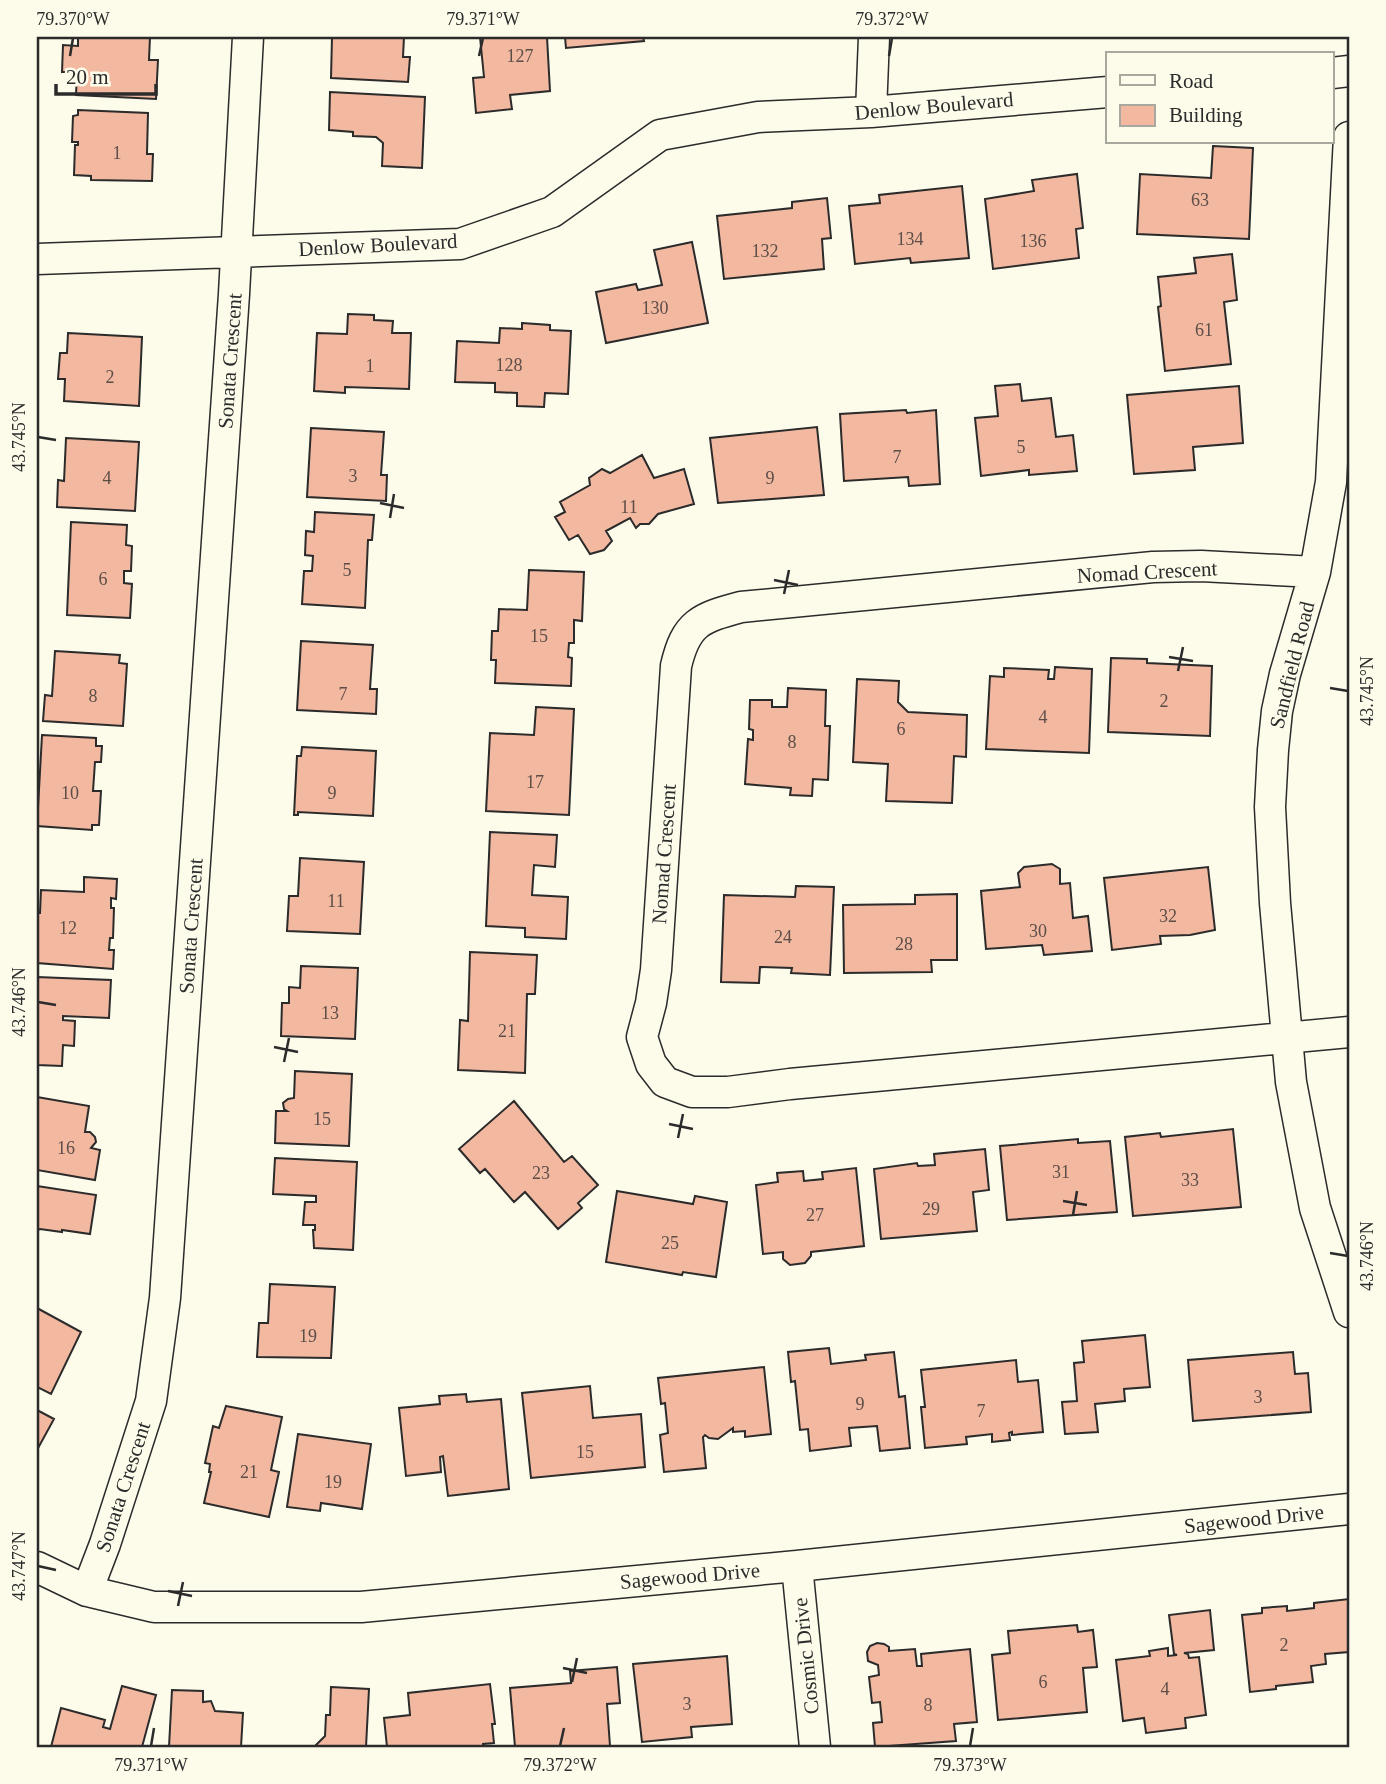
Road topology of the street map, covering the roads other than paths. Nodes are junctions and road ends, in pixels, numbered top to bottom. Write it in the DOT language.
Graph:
graph roads {
  1 [pos="248,37"];
  2 [pos="874,37"];
  3 [pos="1106,92"];
  4 [pos="871,112"];
  5 [pos="1349,137"];
  6 [pos="237,250"];
  7 [pos="37,259"];
  8 [pos="1315,572"];
  9 [pos="1349,1032"];
  10 [pos="1287,1037"];
  11 [pos="1349,1312"];
  12 [pos="1349,1509"];
  13 [pos="797,1566"];
  14 [pos="37,1567"];
  15 [pos="87,1591"];
  16 [pos="815,1747"];
  1 -- 6 [label="street, Sonata Crescent"];
  2 -- 4 [label="street"];
  3 -- 4 [label="street, Denlow Boulevard"];
  4 -- 6 [label="street, Denlow Boulevard"];
  5 -- 8 [label="street, Sandfield Road"];
  6 -- 7 [label="street, Denlow Boulevard"];
  6 -- 15 [label="street, Sonata Crescent"];
  8 -- 10 [label="street, Sandfield Road"];
  8 -- 10 [label="street, Nomad Crescent"];
  9 -- 10 [label="street, Nomad Crescent"];
  10 -- 11 [label="street, Sandfield Road"];
  12 -- 13 [label="street, Sagewood Drive"];
  13 -- 15 [label="street, Sagewood Drive"];
  13 -- 16 [label="street, Cosmic Drive"];
  14 -- 15 [label="street, Sagewood Drive"];
}
